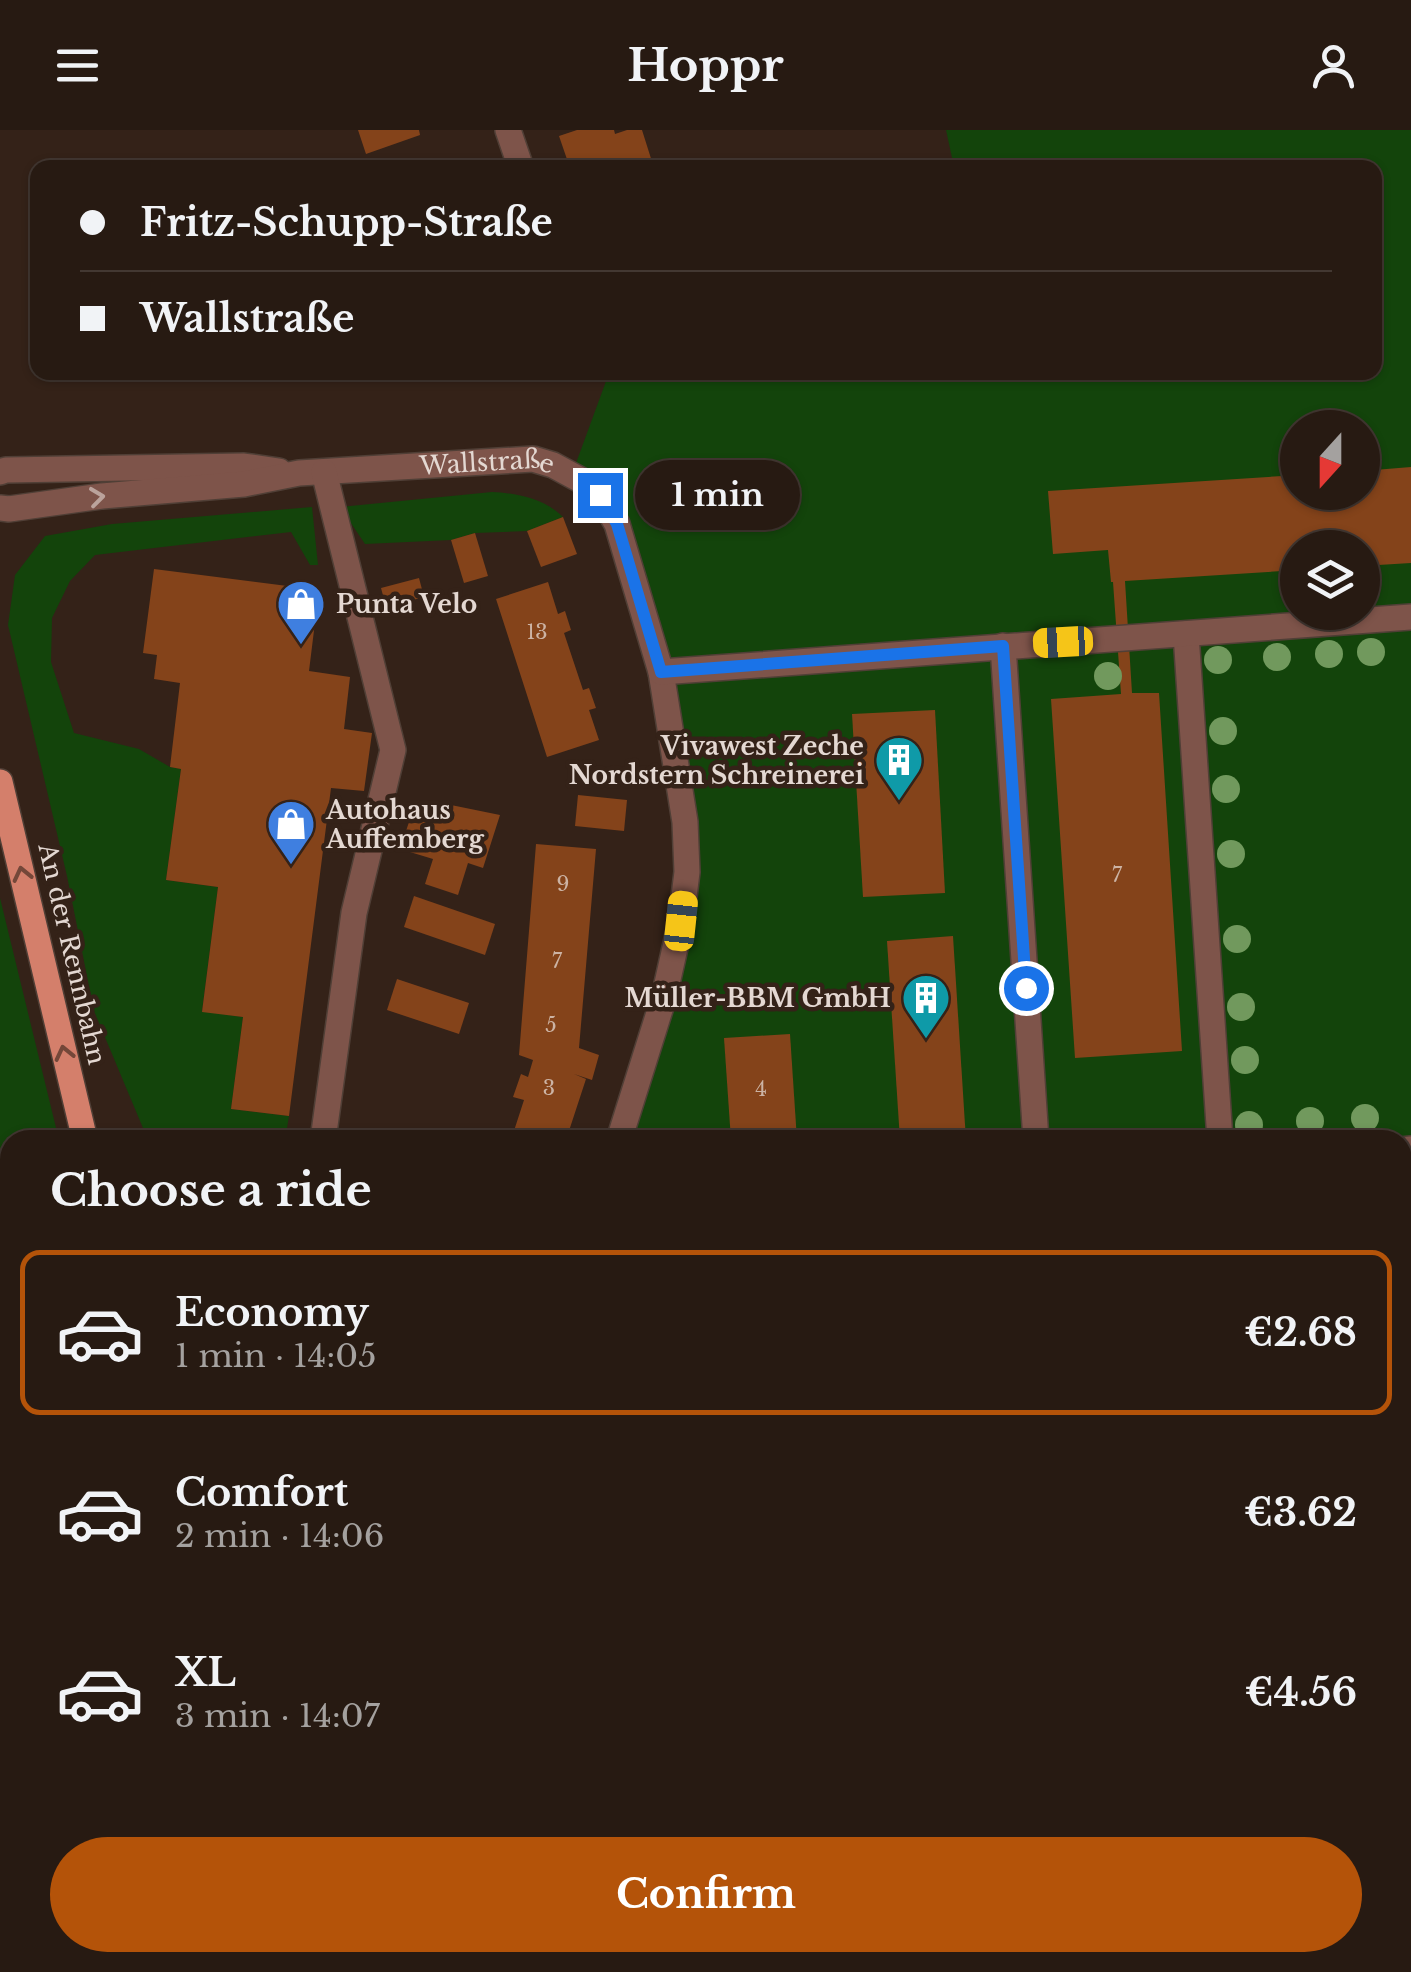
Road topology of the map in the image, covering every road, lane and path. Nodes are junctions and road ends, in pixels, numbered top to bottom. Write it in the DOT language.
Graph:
graph roads {
  1 [pos="508,130"];
  2 [pos="518,160"];
  3 [pos="0,472"];
  4 [pos="312,472"];
  5 [pos="0,508"];
  6 [pos="1411,617"];
  7 [pos="1186,634"];
  8 [pos="1003,646"];
  9 [pos="661,672"];
  10 [pos="0,782"];
  11 [pos="82,1130"];
  12 [pos="324,1130"];
  13 [pos="621,1130"];
  14 [pos="1035,1130"];
  15 [pos="1219,1130"];
  1 -- 2 [label="street"];
  3 -- 4 [label="street, Wallstraße"];
  5 -- 4 [label="street, Wallstraße, one-way"];
  4 -- 9 [label="street, Wallstraße"];
  4 -- 12 [label="street"];
  6 -- 7 [label="street"];
  7 -- 8 [label="street"];
  7 -- 15 [label="street"];
  8 -- 9 [label="street"];
  8 -- 14 [label="street"];
  9 -- 13 [label="street, Wallstraße"];
  11 -- 10 [label="main road, An der Rennbahn, one-way"];
}
